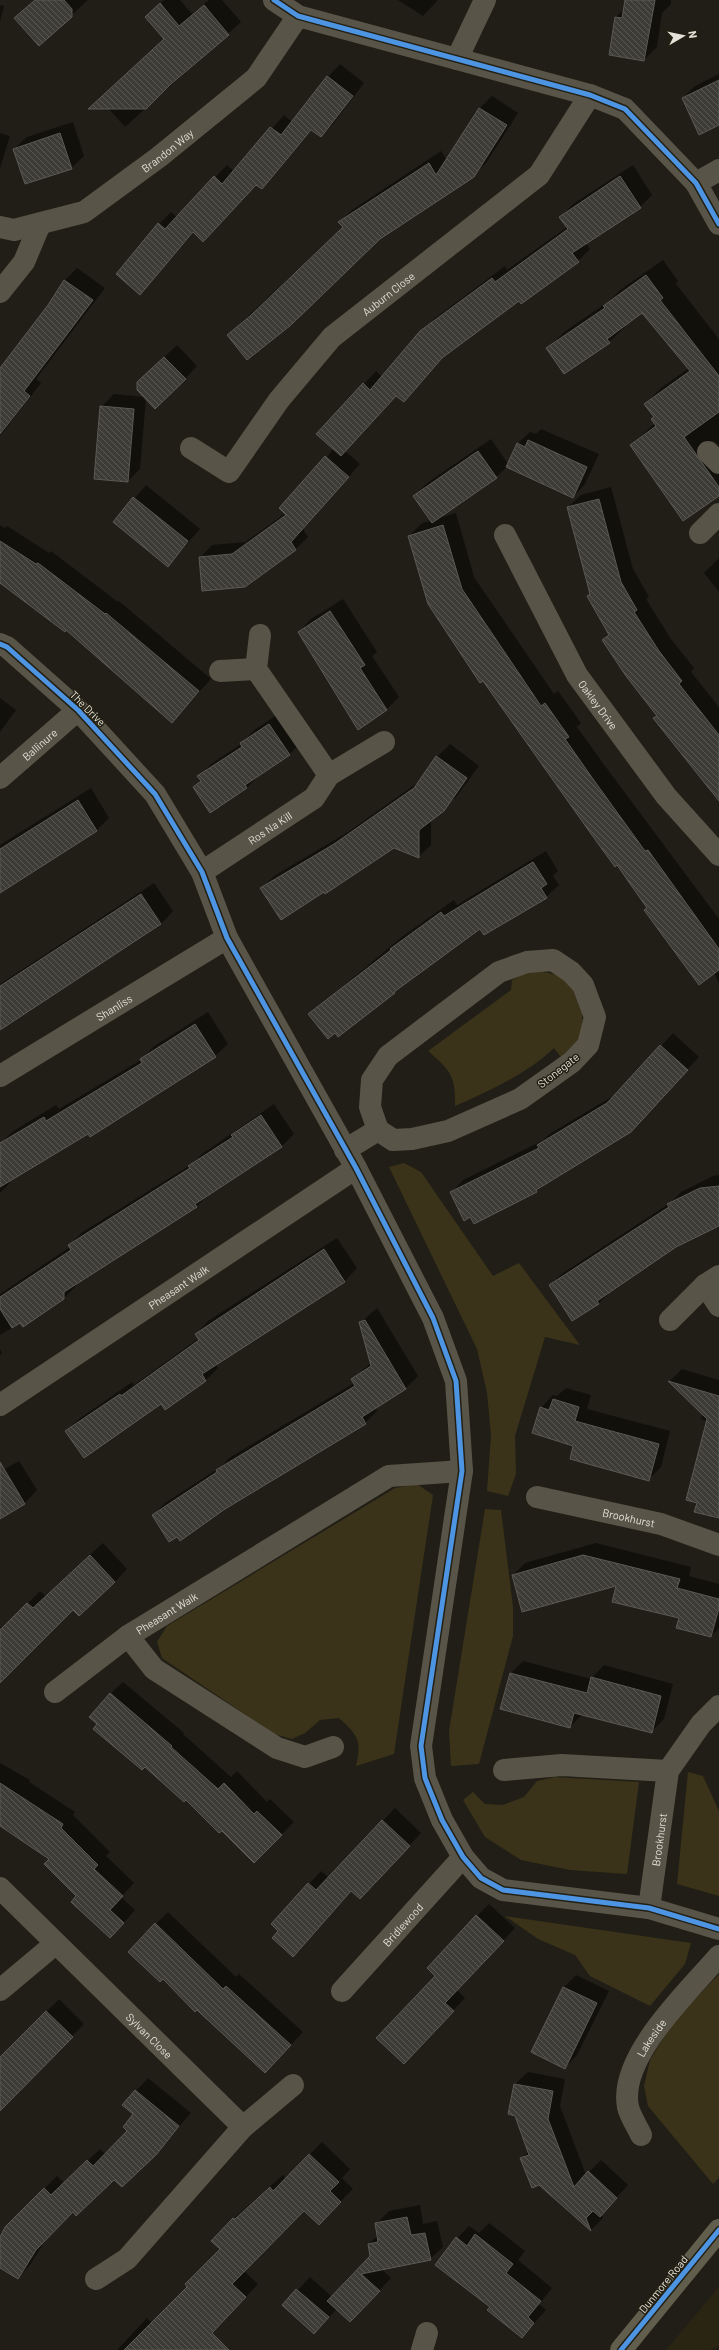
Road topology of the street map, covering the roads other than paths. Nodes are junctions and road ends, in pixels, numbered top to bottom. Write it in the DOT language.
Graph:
graph roads {
  1 [pos="274,0"];
  2 [pos="485,0"];
  3 [pos="298,16"];
  4 [pos="457,59"];
  5 [pos="590,95"];
  6 [pos="719,170"];
  7 [pos="696,183"];
  8 [pos="40,224"];
  9 [pos="719,224"];
  10 [pos="0,226"];
  11 [pos="0,292"];
  12 [pos="191,448"];
  13 [pos="719,514"];
  14 [pos="700,533"];
  15 [pos="506,535"];
  16 [pos="260,635"];
  17 [pos="0,644"];
  18 [pos="256,669"];
  19 [pos="220,671"];
  20 [pos="78,710"];
  21 [pos="384,742"];
  22 [pos="329,775"];
  23 [pos="0,778"];
  24 [pos="719,855"];
  25 [pos="202,872"];
  26 [pos="227,938"];
  27 [pos="0,1076"];
  28 [pos="378,1130"];
  29 [pos="350,1159"];
  30 [pos="712,1281"];
  31 [pos="719,1306"];
  32 [pos="670,1320"];
  33 [pos="0,1405"];
  34 [pos="462,1471"];
  35 [pos="537,1497"];
  36 [pos="719,1544"];
  37 [pos="128,1636"];
  38 [pos="55,1692"];
  39 [pos="719,1706"];
  40 [pos="333,1747"];
  41 [pos="504,1770"];
  42 [pos="668,1771"];
  43 [pos="463,1857"];
  44 [pos="0,1888"];
  45 [pos="649,1908"];
  46 [pos="719,1929"];
  47 [pos="55,1944"];
  48 [pos="719,1956"];
  49 [pos="0,1990"];
  50 [pos="342,1991"];
  51 [pos="293,2085"];
  52 [pos="243,2128"];
  53 [pos="641,2135"];
  54 [pos="719,2230"];
  55 [pos="96,2279"];
  56 [pos="621,2350"];
  1 -- 3 [label="street"];
  2 -- 4 [label="street"];
  3 -- 4 [label="street"];
  3 -- 8 [label="street, Brandon Way"];
  4 -- 5 [label="street"];
  5 -- 7 [label="street"];
  5 -- 12 [label="street, Auburn Close"];
  6 -- 7 [label="street"];
  7 -- 9 [label="street"];
  8 -- 10 [label="street, Brandon Way"];
  8 -- 11 [label="street"];
  13 -- 14 [label="street"];
  15 -- 24 [label="street, Oakley Drive"];
  16 -- 18 [label="street"];
  17 -- 20 [label="street, The Drive"];
  18 -- 19 [label="street"];
  18 -- 22 [label="street"];
  20 -- 23 [label="street, Ballinure"];
  20 -- 25 [label="street, The Drive"];
  21 -- 22 [label="street, Ros Na Kill"];
  22 -- 25 [label="street, Ros Na Kill"];
  25 -- 26 [label="street, The Drive"];
  26 -- 27 [label="street, Shanliss"];
  26 -- 29 [label="street, The Drive"];
  28 -- 28 [label="street, Stonegate"];
  28 -- 29 [label="street"];
  29 -- 33 [label="street, Pheasant Walk"];
  29 -- 34 [label="street, The Drive"];
  30 -- 31 [label="street"];
  30 -- 32 [label="street"];
  34 -- 37 [label="street, Pheasant Walk"];
  34 -- 43 [label="street, The Drive"];
  35 -- 36 [label="street, Brookhurst"];
  37 -- 38 [label="street, Pheasant Walk"];
  37 -- 40 [label="street, Pheasant Walk"];
  39 -- 42 [label="street, Brookhurst"];
  41 -- 42 [label="street"];
  42 -- 45 [label="street, Brookhurst"];
  43 -- 45 [label="street, The Drive"];
  43 -- 50 [label="street, Bridlewood"];
  44 -- 47 [label="street, Sylvan Close"];
  45 -- 46 [label="street, The Drive"];
  47 -- 49 [label="street"];
  47 -- 52 [label="street, Sylvan Close"];
  48 -- 53 [label="street, Lakeside"];
  51 -- 52 [label="street"];
  52 -- 55 [label="street"];
  54 -- 56 [label="main road, Dunmore Road"];
}
